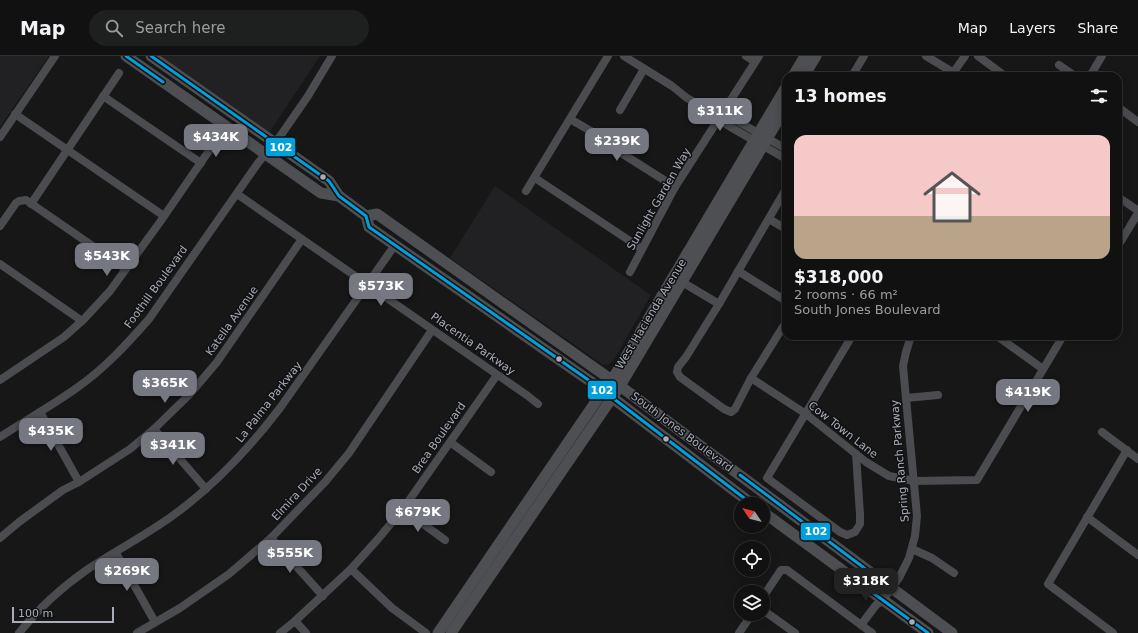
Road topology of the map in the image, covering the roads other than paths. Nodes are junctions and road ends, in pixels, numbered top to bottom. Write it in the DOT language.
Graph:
graph roads {
  1 [pos="55,56"];
  2 [pos="126,56"];
  3 [pos="151,56"];
  4 [pos="332,56"];
  5 [pos="608,56"];
  6 [pos="624,56"];
  7 [pos="746,56"];
  8 [pos="805,56"];
  9 [pos="816,56"];
  10 [pos="864,56"];
  11 [pos="926,56"];
  12 [pos="965,56"];
  13 [pos="978,56"];
  14 [pos="1102,56"];
  15 [pos="757,59"];
  16 [pos="1059,65"];
  17 [pos="644,69"];
  18 [pos="795,72"];
  19 [pos="806,72"];
  20 [pos="854,72"];
  21 [pos="949,72"];
  22 [pos="953,72"];
  23 [pos="1000,72"];
  24 [pos="1069,72"];
  25 [pos="1092,72"];
  26 [pos="119,73"];
  27 [pos="782,95"];
  28 [pos="103,96"];
  29 [pos="620,110"];
  30 [pos="1122,110"];
  31 [pos="782,112"];
  32 [pos="15,114"];
  33 [pos="721,117"];
  34 [pos="570,119"];
  35 [pos="1138,122"];
  36 [pos="226,126"];
  37 [pos="0,137"];
  38 [pos="761,140"];
  39 [pos="274,143"];
  40 [pos="782,148"];
  41 [pos="67,150"];
  42 [pos="265,154"];
  43 [pos="782,156"];
  44 [pos="201,163"];
  45 [pos="535,178"];
  46 [pos="675,187"];
  47 [pos="526,191"];
  48 [pos="236,194"];
  49 [pos="339,196"];
  50 [pos="782,196"];
  51 [pos="1122,200"];
  52 [pos="31,204"];
  53 [pos="164,216"];
  54 [pos="366,216"];
  55 [pos="769,219"];
  56 [pos="0,226"];
  57 [pos="782,227"];
  58 [pos="302,239"];
  59 [pos="1122,239"];
  60 [pos="395,245"];
  61 [pos="642,249"];
  62 [pos="0,264"];
  63 [pos="126,269"];
  64 [pos="460,272"];
  65 [pos="630,272"];
  66 [pos="738,272"];
  67 [pos="677,280"];
  68 [pos="451,284"];
  69 [pos="367,285"];
  70 [pos="782,299"];
  71 [pos="719,304"];
  72 [pos="82,321"];
  73 [pos="782,328"];
  74 [pos="432,330"];
  75 [pos="847,340"];
  76 [pos="910,340"];
  77 [pos="1003,340"];
  78 [pos="1061,340"];
  79 [pos="1043,369"];
  80 [pos="497,375"];
  81 [pos="751,378"];
  82 [pos="0,380"];
  83 [pos="616,383"];
  84 [pos="607,394"];
  85 [pos="938,395"];
  86 [pos="906,398"];
  87 [pos="538,404"];
  88 [pos="40,412"];
  89 [pos="806,414"];
  90 [pos="154,429"];
  91 [pos="1102,432"];
  92 [pos="0,437"];
  93 [pos="450,442"];
  94 [pos="1127,450"];
  95 [pos="856,454"];
  96 [pos="1138,459"];
  97 [pos="491,472"];
  98 [pos="914,481"];
  99 [pos="79,482"];
  100 [pos="206,489"];
  101 [pos="743,497"];
  102 [pos="403,509"];
  103 [pos="770,517"];
  104 [pos="1087,517"];
  105 [pos="0,538"];
  106 [pos="272,538"];
  107 [pos="445,540"];
  108 [pos="912,548"];
  109 [pos="116,552"];
  110 [pos="1138,555"];
  111 [pos="352,569"];
  112 [pos="954,573"];
  113 [pos="770,586"];
  114 [pos="892,588"];
  115 [pos="473,592"];
  116 [pos="323,596"];
  117 [pos="883,600"];
  118 [pos="770,615"];
  119 [pos="295,621"];
  120 [pos="747,621"];
  121 [pos="155,622"];
  122 [pos="861,626"];
  123 [pos="19,633"];
  124 [pos="137,633"];
  125 [pos="280,633"];
  126 [pos="306,633"];
  127 [pos="426,633"];
  128 [pos="438,633"];
  129 [pos="451,633"];
  130 [pos="739,633"];
  131 [pos="795,633"];
  132 [pos="872,633"];
  133 [pos="928,633"];
  134 [pos="952,633"];
  135 [pos="1113,633"];
  1 -- 32 [label="street"];
  2 -- 36 [label="main road, South Jones Boulevard"];
  3 -- 39 [label="main road, South Jones Boulevard"];
  4 -- 39 [label="street, Foothill Boulevard"];
  5 -- 34 [label="street"];
  6 -- 17 [label="street"];
  7 -- 15 [label="street"];
  8 -- 18 [label="main road"];
  9 -- 19 [label="main road"];
  10 -- 20 [label="street"];
  11 -- 21 [label="street"];
  12 -- 22 [label="street"];
  13 -- 23 [label="street"];
  14 -- 25 [label="street"];
  15 -- 33 [label="street, Sunlight Garden Way"];
  16 -- 24 [label="street"];
  17 -- 29 [label="street"];
  17 -- 33 [label="street"];
  26 -- 28 [label="street"];
  27 -- 38 [label="main road, West Hacienda Avenue"];
  28 -- 41 [label="street"];
  28 -- 44 [label="street"];
  30 -- 35 [label="street"];
  31 -- 38 [label="main road, West Hacienda Avenue"];
  32 -- 37 [label="street"];
  32 -- 41 [label="street"];
  33 -- 38 [label="street"];
  33 -- 46 [label="street, Sunlight Garden Way"];
  34 -- 45 [label="street"];
  34 -- 46 [label="street"];
  36 -- 42 [label="main road, South Jones Boulevard"];
  36 -- 44 [label="street"];
  38 -- 40 [label="street"];
  38 -- 43 [label="street"];
  38 -- 67 [label="main road, West Hacienda Avenue"];
  39 -- 42 [label="street, Foothill Boulevard"];
  39 -- 49 [label="main road, South Jones Boulevard"];
  41 -- 52 [label="street"];
  41 -- 53 [label="street"];
  42 -- 48 [label="street, Foothill Boulevard"];
  42 -- 49 [label="main road, South Jones Boulevard"];
  44 -- 53 [label="street"];
  45 -- 47 [label="street"];
  45 -- 61 [label="street"];
  46 -- 61 [label="street, Sunlight Garden Way"];
  48 -- 58 [label="street, Placentia Parkway"];
  48 -- 88 [label="street, Foothill Boulevard"];
  49 -- 54 [label="main road, South Jones Boulevard"];
  50 -- 55 [label="street"];
  51 -- 59 [label="street"];
  52 -- 56 [label="street"];
  52 -- 63 [label="street"];
  53 -- 63 [label="street"];
  54 -- 60 [label="main road, South Jones Boulevard"];
  54 -- 64 [label="main road, South Jones Boulevard"];
  55 -- 57 [label="street"];
  55 -- 66 [label="street"];
  58 -- 69 [label="street, Placentia Parkway"];
  58 -- 90 [label="street, Katella Avenue"];
  60 -- 68 [label="main road, South Jones Boulevard"];
  60 -- 69 [label="street, La Palma Parkway"];
  61 -- 65 [label="street, Sunlight Garden Way"];
  62 -- 72 [label="street"];
  63 -- 72 [label="street"];
  64 -- 68 [label="main road"];
  64 -- 83 [label="main road, South Jones Boulevard"];
  66 -- 70 [label="street"];
  66 -- 71 [label="street"];
  67 -- 71 [label="street"];
  67 -- 83 [label="main road, West Hacienda Avenue"];
  68 -- 84 [label="main road, South Jones Boulevard"];
  69 -- 74 [label="street, Placentia Parkway"];
  69 -- 100 [label="street, La Palma Parkway"];
  71 -- 81 [label="street"];
  72 -- 82 [label="street"];
  73 -- 81 [label="street"];
  74 -- 80 [label="street, Placentia Parkway"];
  74 -- 106 [label="street, Elmira Drive"];
  75 -- 89 [label="street"];
  76 -- 86 [label="street, Spring Ranch Parkway"];
  77 -- 79 [label="street"];
  78 -- 79 [label="street"];
  79 -- 98 [label="street, Cow Town Lane"];
  80 -- 87 [label="street, Placentia Parkway"];
  80 -- 93 [label="street, Brea Boulevard"];
  81 -- 89 [label="street, Cow Town Lane"];
  83 -- 84 [label="main road, West Hacienda Avenue"];
  83 -- 114 [label="main road, South Jones Boulevard"];
  84 -- 101 [label="main road, South Jones Boulevard"];
  84 -- 115 [label="main road, West Hacienda Avenue"];
  85 -- 86 [label="street"];
  86 -- 98 [label="street, Spring Ranch Parkway"];
  88 -- 92 [label="street, Foothill Boulevard"];
  88 -- 99 [label="street"];
  89 -- 95 [label="street, Cow Town Lane"];
  89 -- 95 [label="street"];
  90 -- 99 [label="street, Katella Avenue"];
  90 -- 100 [label="street"];
  91 -- 94 [label="street"];
  93 -- 97 [label="street"];
  93 -- 102 [label="street, Brea Boulevard"];
  94 -- 96 [label="street"];
  94 -- 104 [label="street"];
  95 -- 98 [label="street, Cow Town Lane"];
  98 -- 108 [label="street, Spring Ranch Parkway"];
  99 -- 105 [label="street, Katella Avenue"];
  100 -- 109 [label="street, La Palma Parkway"];
  102 -- 107 [label="street"];
  102 -- 111 [label="street, Brea Boulevard"];
  103 -- 117 [label="main road"];
  104 -- 110 [label="street"];
  104 -- 135 [label="street"];
  106 -- 116 [label="street"];
  106 -- 121 [label="street, Elmira Drive"];
  108 -- 112 [label="street"];
  108 -- 114 [label="street, Spring Ranch Parkway"];
  109 -- 121 [label="street"];
  109 -- 123 [label="street, La Palma Parkway"];
  111 -- 116 [label="street, Brea Boulevard"];
  111 -- 127 [label="street"];
  113 -- 122 [label="street"];
  114 -- 117 [label="street, Spring Ranch Parkway"];
  114 -- 134 [label="main road, South Jones Boulevard"];
  115 -- 128 [label="main road, West Hacienda Avenue"];
  115 -- 129 [label="main road, West Hacienda Avenue"];
  116 -- 119 [label="street, Brea Boulevard"];
  117 -- 122 [label="street, Spring Ranch Parkway"];
  117 -- 133 [label="main road"];
  118 -- 131 [label="street"];
  119 -- 125 [label="street, Brea Boulevard"];
  119 -- 126 [label="street"];
  120 -- 130 [label="street"];
  121 -- 124 [label="street, Elmira Drive"];
  122 -- 132 [label="street"];
}
